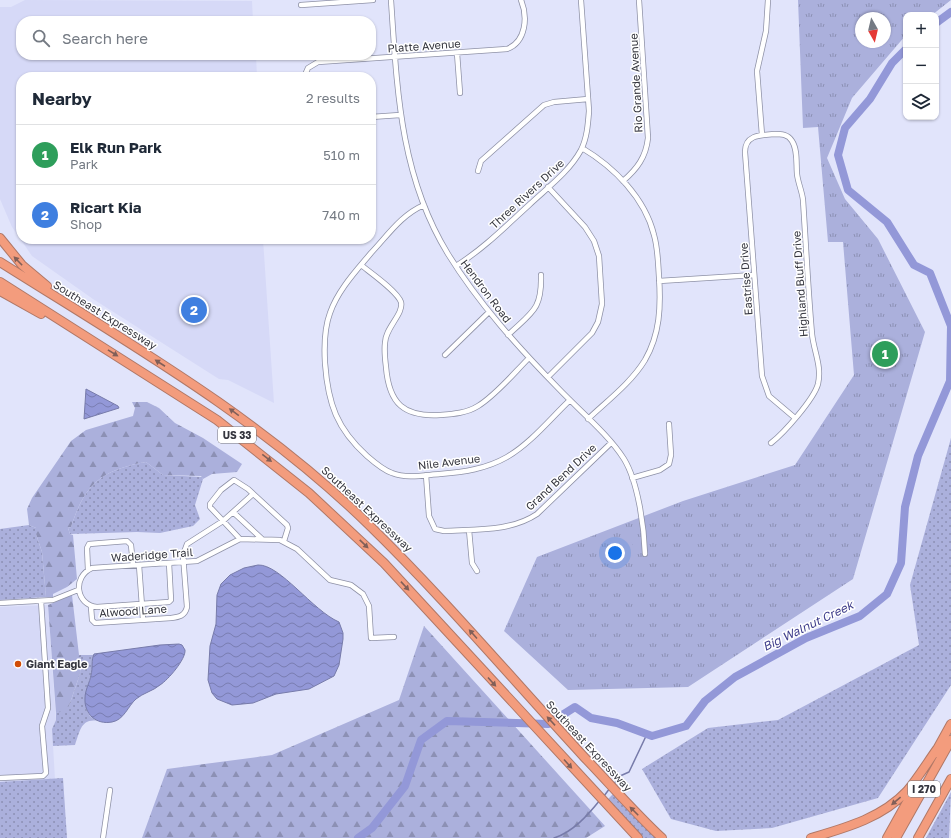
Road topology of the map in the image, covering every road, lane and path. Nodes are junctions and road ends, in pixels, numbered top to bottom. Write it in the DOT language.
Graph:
graph roads {
  1 [pos="373,0"];
  2 [pos="391,0"];
  3 [pos="521,0"];
  4 [pos="581,0"];
  5 [pos="639,0"];
  6 [pos="768,0"];
  7 [pos="301,5"];
  8 [pos="457,53"];
  9 [pos="395,57"];
  10 [pos="376,58"];
  11 [pos="349,60"];
  12 [pos="305,72"];
  13 [pos="460,93"];
  14 [pos="588,99"];
  15 [pos="400,115"];
  16 [pos="376,117"];
  17 [pos="762,135"];
  18 [pos="582,148"];
  19 [pos="478,171"];
  20 [pos="623,182"];
  21 [pos="548,187"];
  22 [pos="424,205"];
  23 [pos="0,238"];
  24 [pos="0,262"];
  25 [pos="361,265"];
  26 [pos="456,266"];
  27 [pos="541,275"];
  28 [pos="754,275"];
  29 [pos="0,282"];
  30 [pos="659,282"];
  31 [pos="0,291"];
  32 [pos="68,305"];
  33 [pos="489,312"];
  34 [pos="80,332"];
  35 [pos="508,335"];
  36 [pos="444,355"];
  37 [pos="529,358"];
  38 [pos="548,377"];
  39 [pos="570,400"];
  40 [pos="795,418"];
  41 [pos="588,419"];
  42 [pos="669,424"];
  43 [pos="611,443"];
  44 [pos="771,443"];
  45 [pos="426,475"];
  46 [pos="632,478"];
  47 [pos="253,494"];
  48 [pos="233,512"];
  49 [pos="223,521"];
  50 [pos="469,530"];
  51 [pos="240,539"];
  52 [pos="262,539"];
  53 [pos="284,541"];
  54 [pos="645,554"];
  55 [pos="183,562"];
  56 [pos="168,563"];
  57 [pos="133,565"];
  58 [pos="139,565"];
  59 [pos="88,570"];
  60 [pos="477,571"];
  61 [pos="78,590"];
  62 [pos="41,601"];
  63 [pos="0,603"];
  64 [pos="142,604"];
  65 [pos="91,607"];
  66 [pos="143,620"];
  67 [pos="394,637"];
  68 [pos="951,724"];
  69 [pos="951,740"];
  70 [pos="937,748"];
  71 [pos="0,778"];
  72 [pos="951,778"];
  73 [pos="110,790"];
  74 [pos="651,826"];
  75 [pos="637,837"];
  76 [pos="102,838"];
  77 [pos="662,838"];
  78 [pos="667,838"];
  79 [pos="811,838"];
  80 [pos="887,838"];
  81 [pos="896,838"];
  82 [pos="918,838"];
  1 -- 7 [label="street"];
  2 -- 9 [label="street, Hendron Road"];
  3 -- 8 [label="street, Platte Avenue"];
  4 -- 14 [label="street, Three Rivers Drive"];
  5 -- 20 [label="street, Rio Grande Avenue"];
  6 -- 17 [label="street"];
  8 -- 9 [label="street, Platte Avenue"];
  8 -- 13 [label="street"];
  9 -- 10 [label="street, Platte Avenue"];
  9 -- 15 [label="street, Hendron Road"];
  11 -- 12 [label="street, Platte Avenue"];
  14 -- 18 [label="street, Three Rivers Drive"];
  14 -- 19 [label="street"];
  15 -- 16 [label="street"];
  15 -- 22 [label="street, Hendron Road"];
  17 -- 28 [label="street, Eastrise Drive"];
  17 -- 40 [label="street, Highland Bluff Drive"];
  18 -- 20 [label="street"];
  18 -- 21 [label="street, Three Rivers Drive"];
  20 -- 30 [label="street"];
  21 -- 26 [label="street, Three Rivers Drive"];
  21 -- 38 [label="street"];
  22 -- 25 [label="street, Nile Avenue"];
  22 -- 26 [label="street, Hendron Road"];
  32 -- 23 [label="highway, one-way"];
  24 -- 32 [label="highway, Southeast Expressway / US 33"];
  25 -- 37 [label="street"];
  25 -- 45 [label="street, Nile Avenue"];
  26 -- 33 [label="street, Hendron Road"];
  27 -- 35 [label="street"];
  28 -- 30 [label="street"];
  28 -- 40 [label="street, Eastrise Drive"];
  29 -- 34 [label="highway, US 33"];
  30 -- 41 [label="street"];
  31 -- 34 [label="highway"];
  74 -- 32 [label="highway, Southeast Expressway / US 33, one-way"];
  33 -- 35 [label="street, Hendron Road"];
  33 -- 36 [label="street"];
  34 -- 75 [label="highway, US 33, one-way"];
  35 -- 37 [label="street, Hendron Road"];
  37 -- 38 [label="street, Hendron Road"];
  38 -- 39 [label="street, Hendron Road"];
  39 -- 41 [label="street, Hendron Road"];
  39 -- 45 [label="street, Nile Avenue"];
  40 -- 44 [label="street, Highland Bluff Drive"];
  41 -- 43 [label="street, Hendron Road"];
  42 -- 46 [label="street"];
  43 -- 46 [label="street, Hendron Road"];
  43 -- 50 [label="street, Grand Bend Drive"];
  45 -- 50 [label="street, Grand Bend Drive"];
  46 -- 54 [label="street, Hendron Road"];
  47 -- 48 [label="street"];
  47 -- 49 [label="street"];
  47 -- 53 [label="street"];
  48 -- 49 [label="street"];
  48 -- 52 [label="street"];
  49 -- 51 [label="street"];
  49 -- 55 [label="street"];
  50 -- 60 [label="street"];
  51 -- 52 [label="street, Waderidge Trail"];
  51 -- 55 [label="street, Waderidge Trail"];
  52 -- 53 [label="street, Waderidge Trail"];
  53 -- 67 [label="street, Waderidge Trail"];
  55 -- 56 [label="street, Waderidge Trail"];
  55 -- 66 [label="street, Alwood Lane"];
  56 -- 58 [label="street, Waderidge Trail"];
  56 -- 64 [label="street"];
  57 -- 58 [label="street, Waderidge Trail"];
  57 -- 59 [label="street, Waderidge Trail"];
  57 -- 59 [label="street"];
  58 -- 64 [label="street"];
  59 -- 61 [label="street"];
  61 -- 62 [label="street"];
  61 -- 65 [label="street"];
  62 -- 63 [label="street"];
  62 -- 71 [label="street"];
  64 -- 65 [label="street"];
  64 -- 66 [label="street"];
  65 -- 66 [label="street, Alwood Lane"];
  68 -- 70 [label="highway"];
  69 -- 81 [label="highway, I 270"];
  70 -- 79 [label="highway, one-way"];
  70 -- 80 [label="highway"];
  72 -- 82 [label="highway, I 270"];
  73 -- 76 [label="street"];
  74 -- 77 [label="highway, Southeast Expressway / US 33"];
  74 -- 78 [label="highway"];
}
